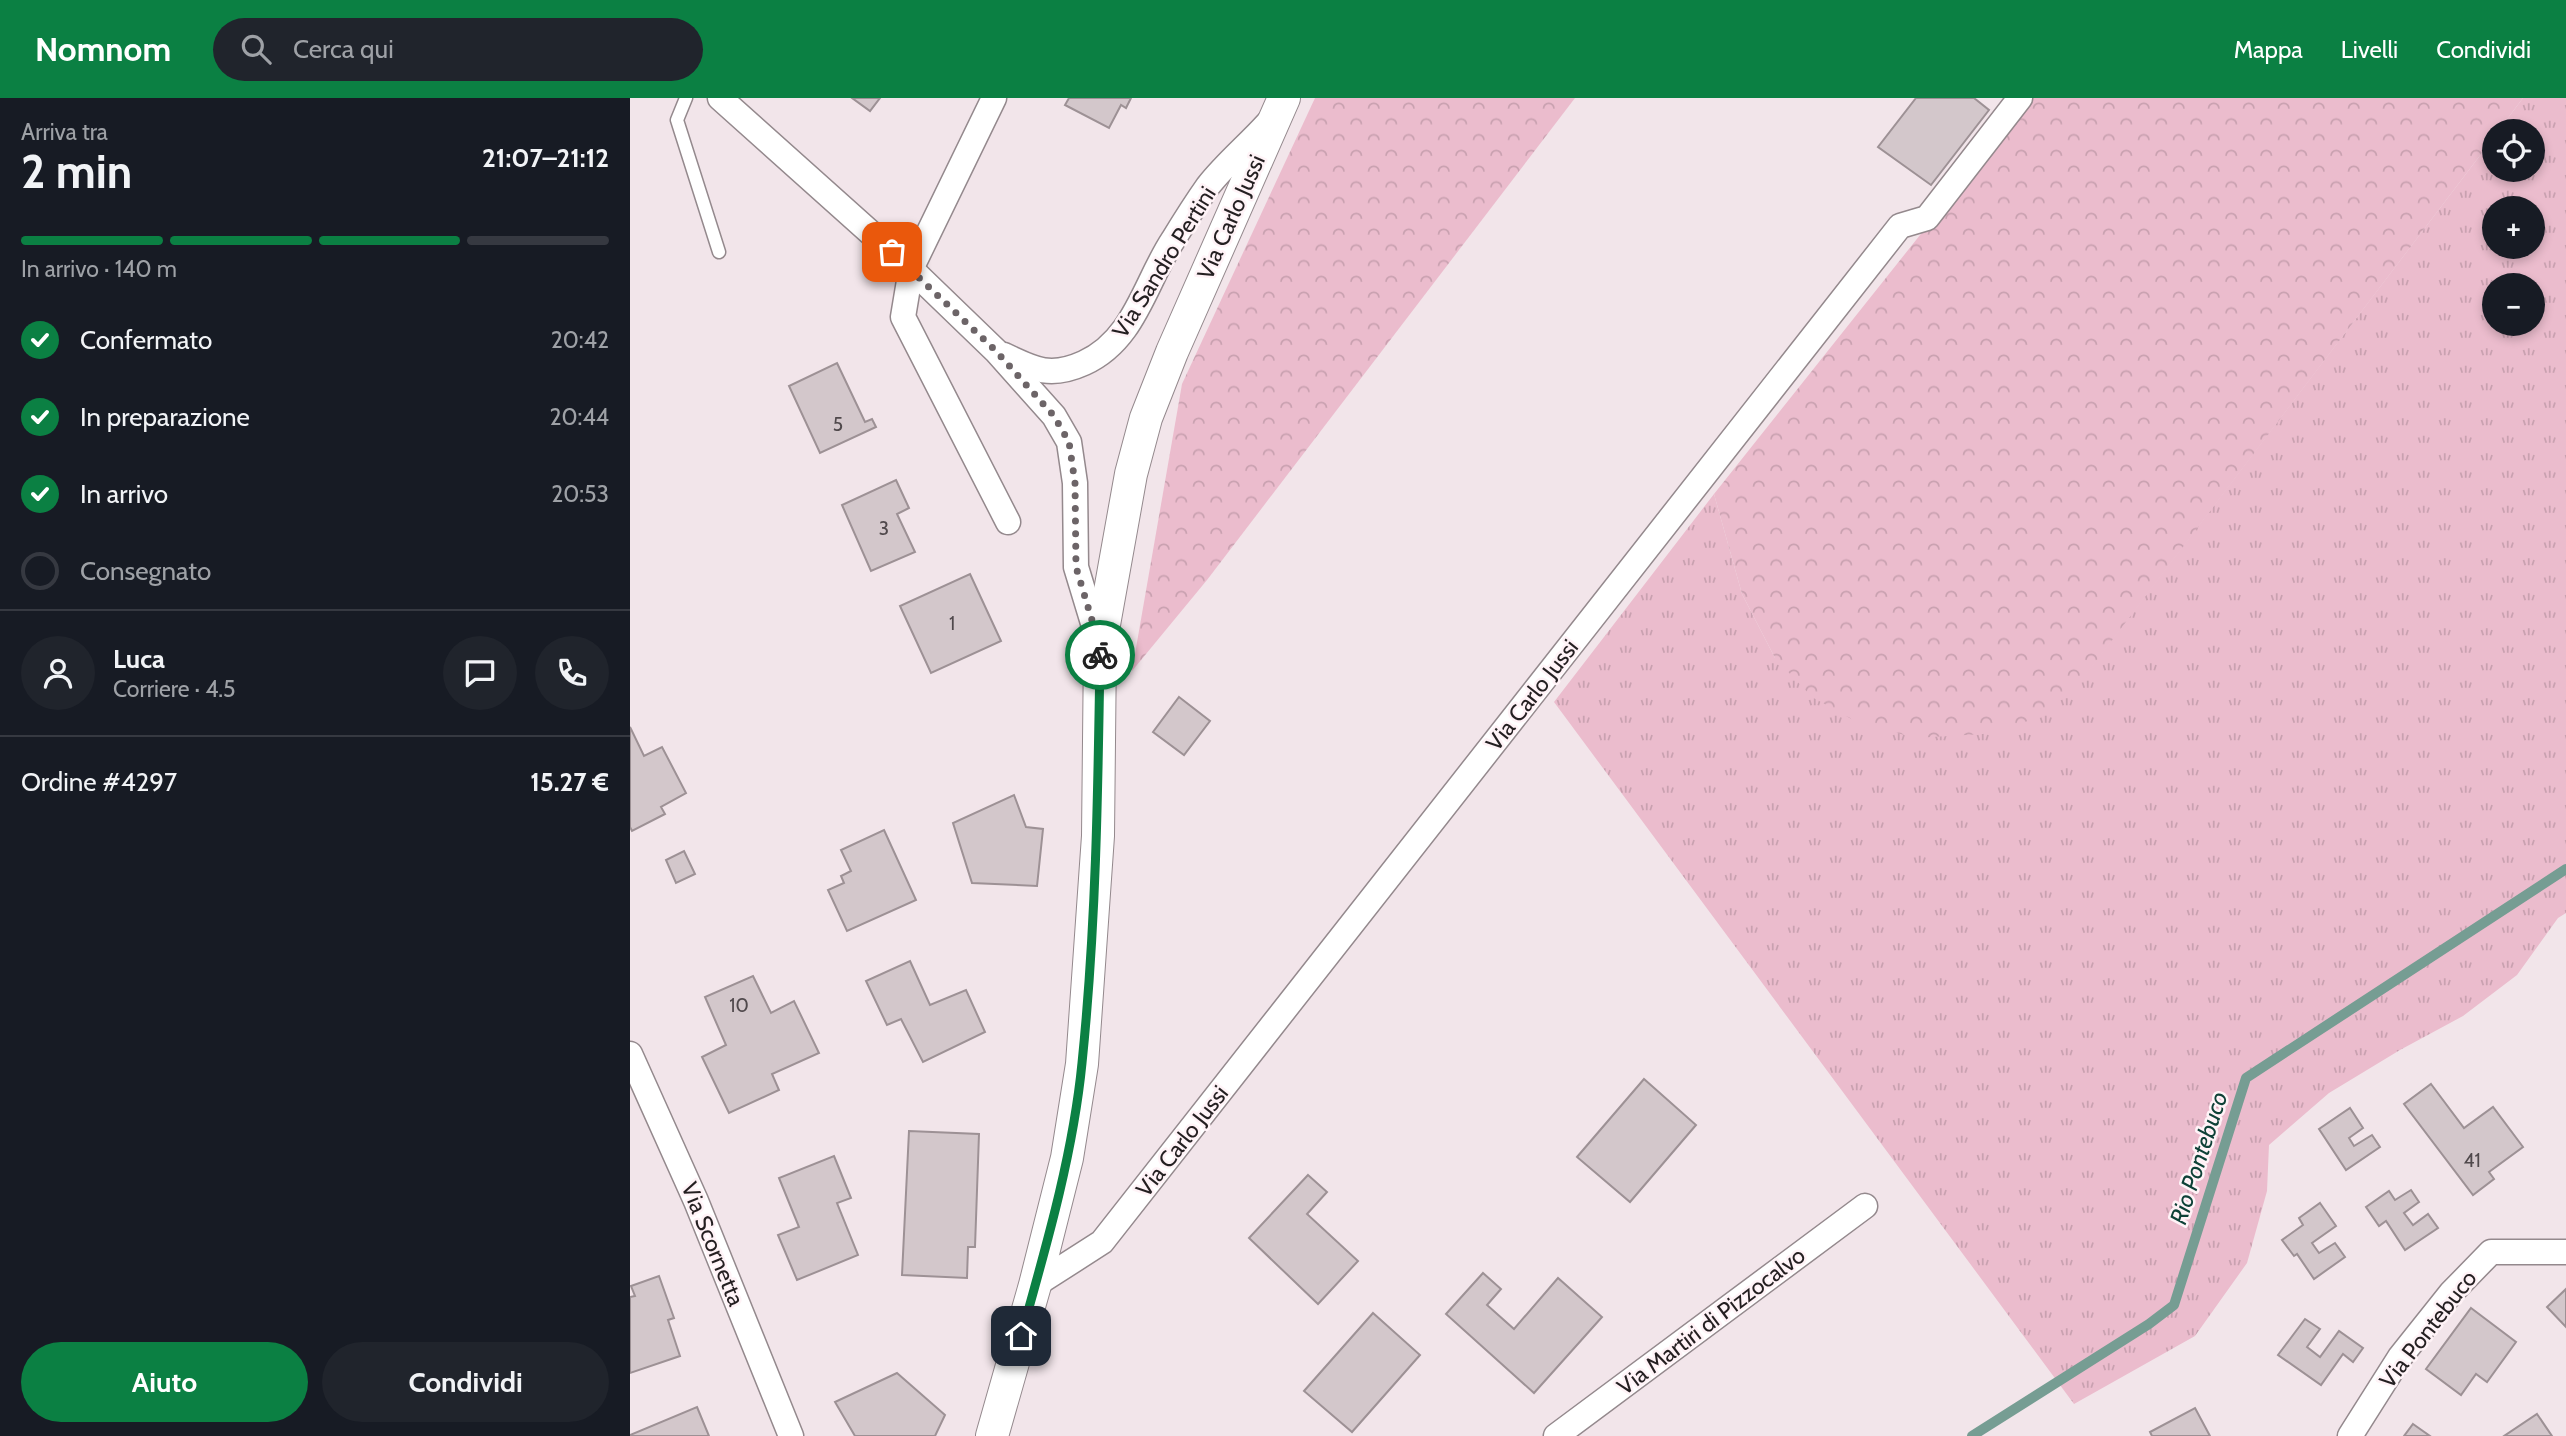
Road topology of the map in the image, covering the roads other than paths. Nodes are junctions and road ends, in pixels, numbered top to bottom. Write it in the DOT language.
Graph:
graph roads {
  1 [pos="686,98"];
  2 [pos="720,98"];
  3 [pos="994,98"];
  4 [pos="2020,98"];
  5 [pos="1280,107"];
  6 [pos="719,252"];
  7 [pos="911,269"];
  8 [pos="996,351"];
  9 [pos="1008,522"];
  10 [pos="1100,647"];
  11 [pos="630,1054"];
  12 [pos="1865,1206"];
  13 [pos="2566,1252"];
  14 [pos="1035,1285"];
  15 [pos="791,1436"];
  16 [pos="992,1436"];
  17 [pos="1556,1436"];
  18 [pos="2350,1436"];
  1 -- 6 [label="lane"];
  2 -- 7 [label="street, Via Sandro Pertini"];
  3 -- 7 [label="street"];
  4 -- 14 [label="street, Via Carlo Jussi"];
  5 -- 8 [label="street, Via Sandro Pertini"];
  5 -- 10 [label="street, Via Carlo Jussi"];
  7 -- 8 [label="street, Via Sandro Pertini"];
  7 -- 9 [label="street"];
  8 -- 10 [label="street, Via Sandro Pertini"];
  10 -- 14 [label="street, Via Carlo Jussi"];
  11 -- 15 [label="street, Via Scornetta"];
  12 -- 17 [label="street, Via Martiri di Pizzocalvo"];
  13 -- 18 [label="street, Via Pontebuco"];
  14 -- 16 [label="street, Via Carlo Jussi"];
}
